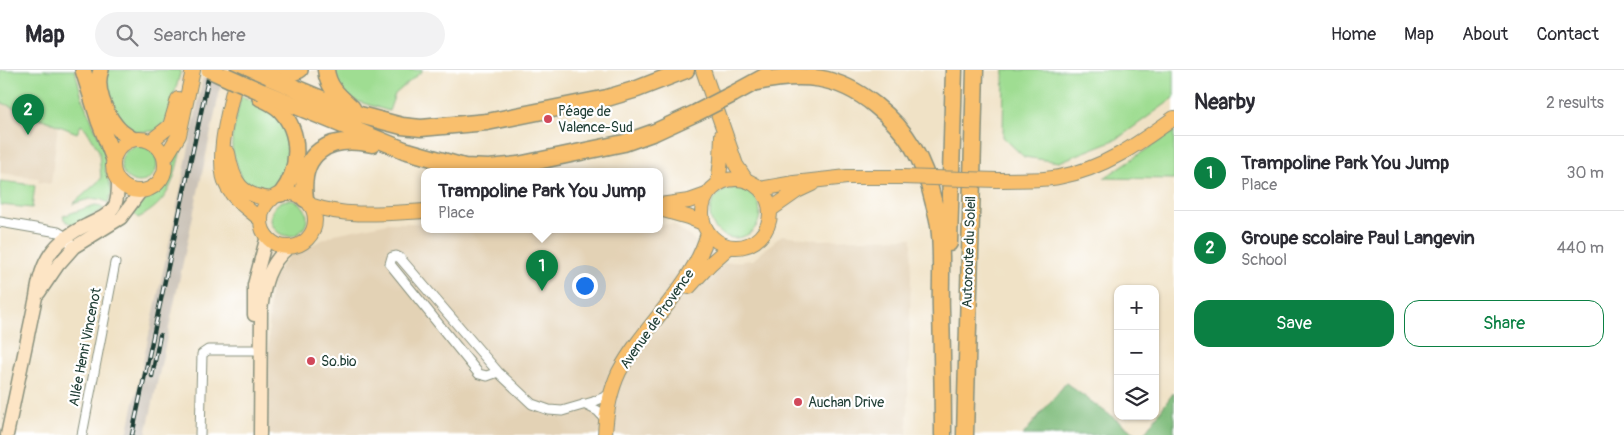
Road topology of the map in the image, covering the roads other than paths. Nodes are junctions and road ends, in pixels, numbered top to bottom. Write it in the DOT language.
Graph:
graph roads {
  1 [pos="83,70"];
  2 [pos="101,70"];
  3 [pos="184,70"];
  4 [pos="193,70"];
  5 [pos="209,70"];
  6 [pos="243,70"];
  7 [pos="300,70"];
  8 [pos="326,70"];
  9 [pos="703,70"];
  10 [pos="777,70"];
  11 [pos="954,70"];
  12 [pos="976,70"];
  13 [pos="684,71"];
  14 [pos="232,73"];
  15 [pos="264,79"];
  16 [pos="757,82"];
  17 [pos="360,115"];
  18 [pos="1174,118"];
  19 [pos="721,120"];
  20 [pos="132,139"];
  21 [pos="151,141"];
  22 [pos="404,150"];
  23 [pos="113,157"];
  24 [pos="165,158"];
  25 [pos="824,179"];
  26 [pos="746,180"];
  27 [pos="118,182"];
  28 [pos="718,184"];
  29 [pos="760,188"];
  30 [pos="141,191"];
  31 [pos="706,195"];
  32 [pos="277,196"];
  33 [pos="308,202"];
  34 [pos="663,206"];
  35 [pos="663,208"];
  36 [pos="770,210"];
  37 [pos="421,212"];
  38 [pos="350,214"];
  39 [pos="261,220"];
  40 [pos="0,222"];
  41 [pos="705,228"];
  42 [pos="314,229"];
  43 [pos="267,236"];
  44 [pos="70,242"];
  45 [pos="729,246"];
  46 [pos="288,247"];
  47 [pos="115,263"];
  48 [pos="255,350"];
  49 [pos="498,372"];
  50 [pos="611,394"];
  51 [pos="260,397"];
  52 [pos="584,404"];
  53 [pos="606,420"];
  54 [pos="6,435"];
  55 [pos="82,435"];
  56 [pos="200,435"];
  57 [pos="260,435"];
  58 [pos="605,435"];
  59 [pos="611,435"];
  60 [pos="944,435"];
  61 [pos="965,435"];
  1 -- 23 [label="highway"];
  2 -- 20 [label="highway"];
  3 -- 21 [label="main road"];
  4 -- 24 [label="main road"];
  5 -- 14 [label="highway, bridge"];
  6 -- 32 [label="main road"];
  7 -- 15 [label="highway"];
  8 -- 17 [label="highway"];
  9 -- 19 [label="main road"];
  10 -- 16 [label="highway"];
  11 -- 60 [label="highway, Autoroute du Soleil"];
  12 -- 61 [label="highway, Autoroute du Soleil"];
  13 -- 17 [label="highway"];
  14 -- 15 [label="highway, bridge"];
  14 -- 39 [label="main road"];
  15 -- 17 [label="highway"];
  15 -- 22 [label="highway"];
  15 -- 32 [label="highway"];
  16 -- 22 [label="highway, bridge"];
  16 -- 60 [label="highway"];
  18 -- 25 [label="main road, bridge"];
  19 -- 26 [label="main road"];
  19 -- 28 [label="main road"];
  20 -- 21 [label="main road"];
  20 -- 23 [label="main road"];
  21 -- 24 [label="main road"];
  22 -- 33 [label="highway"];
  23 -- 27 [label="main road"];
  24 -- 30 [label="main road"];
  25 -- 29 [label="main road"];
  25 -- 36 [label="main road"];
  26 -- 28 [label="main road"];
  26 -- 29 [label="main road"];
  27 -- 30 [label="main road"];
  27 -- 44 [label="main road"];
  28 -- 31 [label="main road"];
  29 -- 36 [label="main road"];
  30 -- 44 [label="main road"];
  31 -- 34 [label="main road"];
  31 -- 41 [label="main road"];
  32 -- 33 [label="main road"];
  32 -- 39 [label="main road"];
  33 -- 38 [label="main road"];
  33 -- 42 [label="main road"];
  35 -- 41 [label="main road"];
  36 -- 45 [label="main road"];
  37 -- 38 [label="main road"];
  38 -- 42 [label="main road"];
  39 -- 43 [label="main road"];
  40 -- 44 [label="street"];
  41 -- 45 [label="main road"];
  41 -- 50 [label="main road, Avenue de Provence"];
  42 -- 46 [label="main road"];
  43 -- 46 [label="main road"];
  43 -- 48 [label="main road"];
  44 -- 54 [label="main road"];
  45 -- 59 [label="main road, Avenue de Provence"];
  46 -- 51 [label="main road"];
  47 -- 55 [label="street, Allée Henri Vincenot"];
  48 -- 51 [label="main road"];
  48 -- 56 [label="street"];
  49 -- 49 [label="street"];
  49 -- 52 [label="street"];
  50 -- 52 [label="street"];
  50 -- 53 [label="main road, Avenue de Provence"];
  51 -- 57 [label="main road"];
  52 -- 53 [label="street"];
  53 -- 58 [label="main road, Avenue de Provence"];
}
